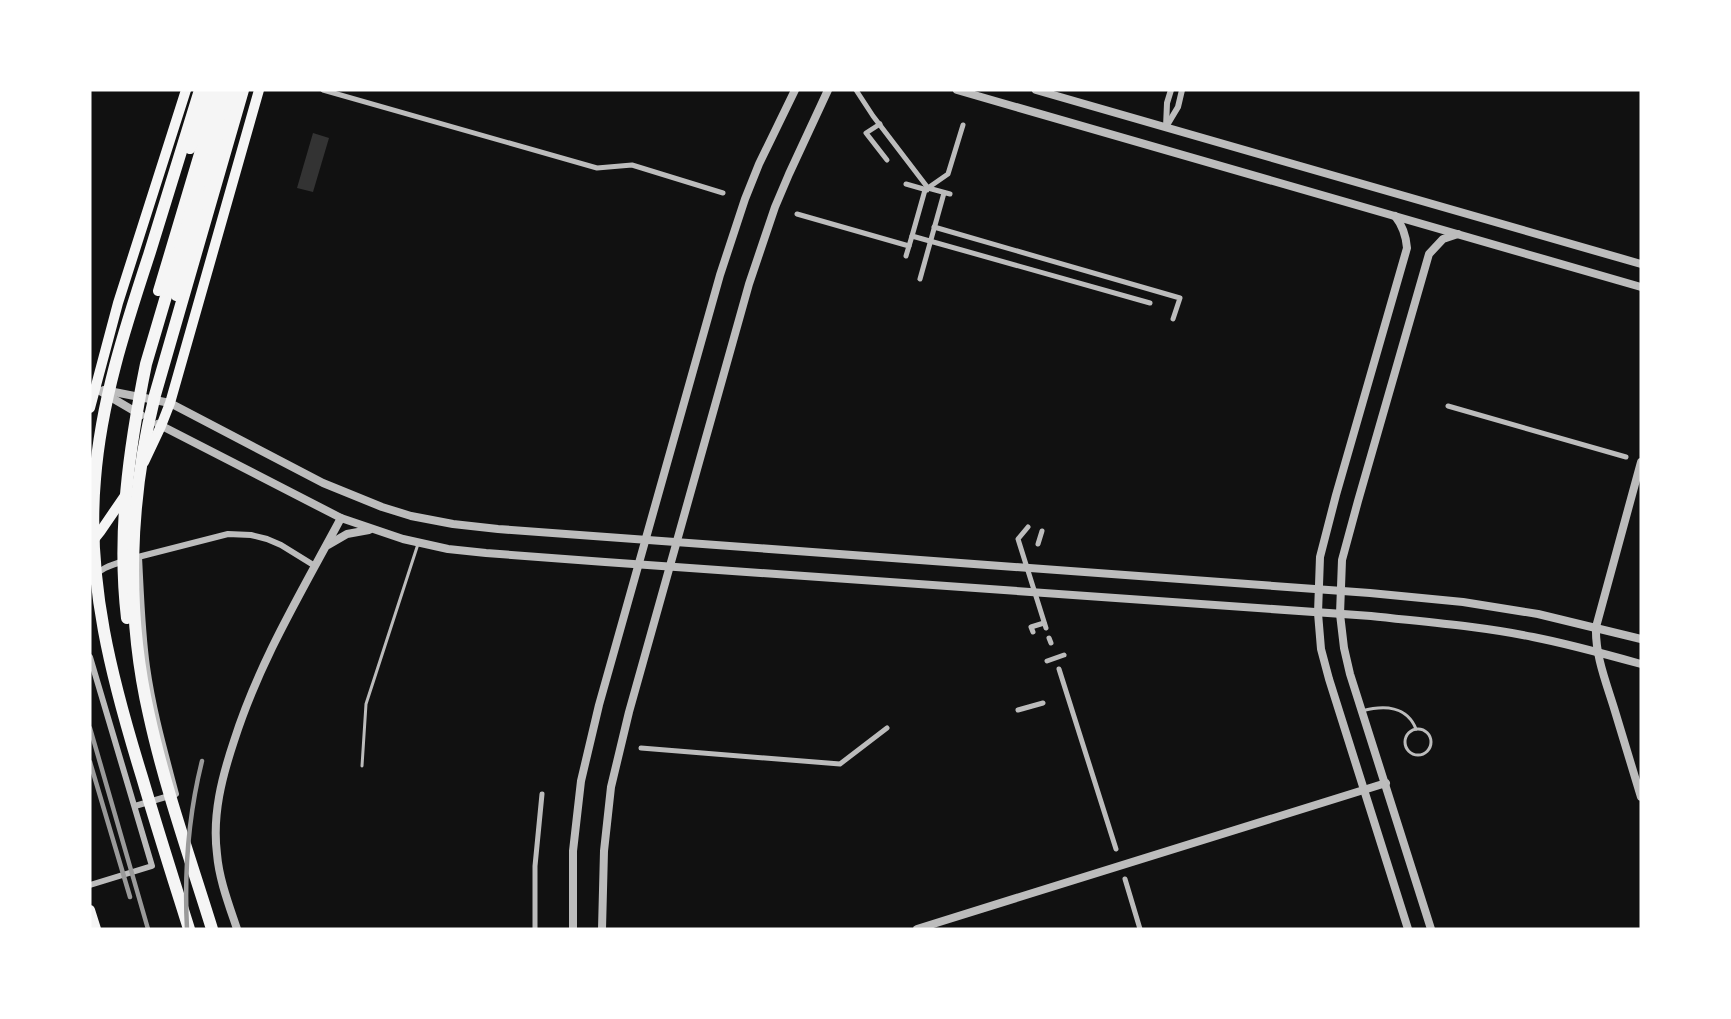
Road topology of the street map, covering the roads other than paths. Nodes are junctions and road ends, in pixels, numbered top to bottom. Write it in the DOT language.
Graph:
graph roads {
  1 [pos="186,90"];
  2 [pos="200,90"];
  3 [pos="211,90"];
  4 [pos="218,90"];
  5 [pos="227,90"];
  6 [pos="236,90"];
  7 [pos="243,90"];
  8 [pos="259,90"];
  9 [pos="323,90"];
  10 [pos="795,90"];
  11 [pos="828,90"];
  12 [pos="856,90"];
  13 [pos="957,90"];
  14 [pos="1036,90"];
  15 [pos="1171,90"];
  16 [pos="1182,90"];
  17 [pos="880,124"];
  18 [pos="963,125"];
  19 [pos="1166,127"];
  20 [pos="887,160"];
  21 [pos="906,184"];
  22 [pos="925,190"];
  23 [pos="723,193"];
  24 [pos="944,193"];
  25 [pos="797,214"];
  26 [pos="1395,216"];
  27 [pos="934,227"];
  28 [pos="1458,234"];
  29 [pos="912,236"];
  30 [pos="152,244"];
  31 [pos="909,246"];
  32 [pos="906,256"];
  33 [pos="1641,264"];
  34 [pos="920,279"];
  35 [pos="1641,287"];
  36 [pos="158,291"];
  37 [pos="176,296"];
  38 [pos="1150,303"];
  39 [pos="1173,319"];
  40 [pos="92,387"];
  41 [pos="170,403"];
  42 [pos="1448,406"];
  43 [pos="90,408"];
  44 [pos="161,426"];
  45 [pos="1626,458"];
  46 [pos="1641,462"];
  47 [pos="341,518"];
  48 [pos="1028,527"];
  49 [pos="374,530"];
  50 [pos="1042,531"];
  51 [pos="100,532"];
  52 [pos="645,540"];
  53 [pos="90,543"];
  54 [pos="418,543"];
  55 [pos="677,543"];
  56 [pos="1038,544"];
  57 [pos="325,547"];
  58 [pos="90,555"];
  59 [pos="139,557"];
  60 [pos="638,564"];
  61 [pos="315,566"];
  62 [pos="670,567"];
  63 [pos="90,582"];
  64 [pos="1318,589"];
  65 [pos="1340,591"];
  66 [pos="1318,613"];
  67 [pos="1340,614"];
  68 [pos="1596,627"];
  69 [pos="1033,632"];
  70 [pos="1641,639"];
  71 [pos="1597,651"];
  72 [pos="1064,655"];
  73 [pos="90,657"];
  74 [pos="1047,661"];
  75 [pos="1641,664"];
  76 [pos="1059,669"];
  77 [pos="1043,703"];
  78 [pos="1018,710"];
  79 [pos="1362,711"];
  80 [pos="149,714"];
  81 [pos="887,728"];
  82 [pos="1416,729"];
  83 [pos="641,748"];
  84 [pos="362,766"];
  85 [pos="1386,783"];
  86 [pos="1364,790"];
  87 [pos="542,794"];
  88 [pos="1641,797"];
  89 [pos="135,806"];
  90 [pos="1116,849"];
  91 [pos="527,866"];
  92 [pos="535,866"];
  93 [pos="1125,879"];
  94 [pos="90,885"];
  95 [pos="90,910"];
  96 [pos="96,929"];
  97 [pos="189,929"];
  98 [pos="212,929"];
  99 [pos="237,929"];
  100 [pos="535,929"];
  101 [pos="573,929"];
  102 [pos="602,929"];
  103 [pos="917,929"];
  104 [pos="1140,929"];
  105 [pos="1408,929"];
  106 [pos="1431,929"];
  1 -- 40 [label="highway"];
  2 -- 30 [label="highway"];
  3 -- 30 [label="highway"];
  4 -- 36 [label="highway"];
  5 -- 80 [label="highway"];
  6 -- 37 [label="highway"];
  7 -- 80 [label="highway"];
  8 -- 41 [label="highway"];
  9 -- 23 [label="street"];
  10 -- 52 [label="street"];
  11 -- 55 [label="street"];
  12 -- 17 [label="street"];
  13 -- 26 [label="street"];
  14 -- 19 [label="street"];
  15 -- 19 [label="street"];
  16 -- 19 [label="street"];
  17 -- 20 [label="street"];
  17 -- 24 [label="street"];
  18 -- 22 [label="street"];
  19 -- 33 [label="street"];
  21 -- 22 [label="street"];
  22 -- 24 [label="street"];
  22 -- 29 [label="street"];
  24 -- 27 [label="street"];
  25 -- 31 [label="street"];
  26 -- 28 [label="street"];
  26 -- 64 [label="street"];
  27 -- 34 [label="street"];
  27 -- 39 [label="street"];
  28 -- 35 [label="street"];
  28 -- 65 [label="street"];
  29 -- 31 [label="street"];
  29 -- 38 [label="street"];
  30 -- 97 [label="highway"];
  31 -- 32 [label="street"];
  40 -- 41 [label="street"];
  40 -- 43 [label="highway"];
  40 -- 44 [label="street"];
  41 -- 44 [label="highway"];
  41 -- 52 [label="street"];
  42 -- 45 [label="street"];
  44 -- 47 [label="street"];
  44 -- 51 [label="highway"];
  46 -- 68 [label="street"];
  47 -- 49 [label="street"];
  47 -- 57 [label="street"];
  48 -- 69 [label="street"];
  49 -- 54 [label="street"];
  49 -- 57 [label="street"];
  50 -- 56 [label="street"];
  51 -- 53 [label="highway"];
  51 -- 58 [label="highway"];
  52 -- 55 [label="street"];
  52 -- 60 [label="street"];
  54 -- 60 [label="street"];
  54 -- 84 [label="lane"];
  55 -- 62 [label="street"];
  55 -- 64 [label="street"];
  57 -- 61 [label="street"];
  59 -- 61 [label="street"];
  59 -- 63 [label="street"];
  59 -- 89 [label="street"];
  60 -- 62 [label="street"];
  60 -- 101 [label="street"];
  61 -- 99 [label="street"];
  62 -- 66 [label="street"];
  62 -- 102 [label="street"];
  64 -- 65 [label="street"];
  64 -- 66 [label="street"];
  65 -- 67 [label="street"];
  65 -- 68 [label="street"];
  66 -- 67 [label="street"];
  66 -- 86 [label="street"];
  67 -- 71 [label="street"];
  67 -- 79 [label="street"];
  68 -- 70 [label="street"];
  68 -- 71 [label="street"];
  71 -- 75 [label="street"];
  71 -- 88 [label="street"];
  72 -- 74 [label="street"];
  73 -- 89 [label="street"];
  76 -- 90 [label="street"];
  77 -- 78 [label="street"];
  79 -- 82 [label="lane"];
  79 -- 85 [label="street"];
  80 -- 98 [label="highway"];
  81 -- 83 [label="street"];
  82 -- 82 [label="lane"];
  85 -- 86 [label="street"];
  85 -- 106 [label="street"];
  86 -- 103 [label="street"];
  86 -- 105 [label="street"];
  87 -- 92 [label="street"];
  89 -- 94 [label="street"];
  91 -- 92 [label="street"];
  92 -- 100 [label="street"];
  93 -- 104 [label="street"];
  95 -- 96 [label="highway"];
}
